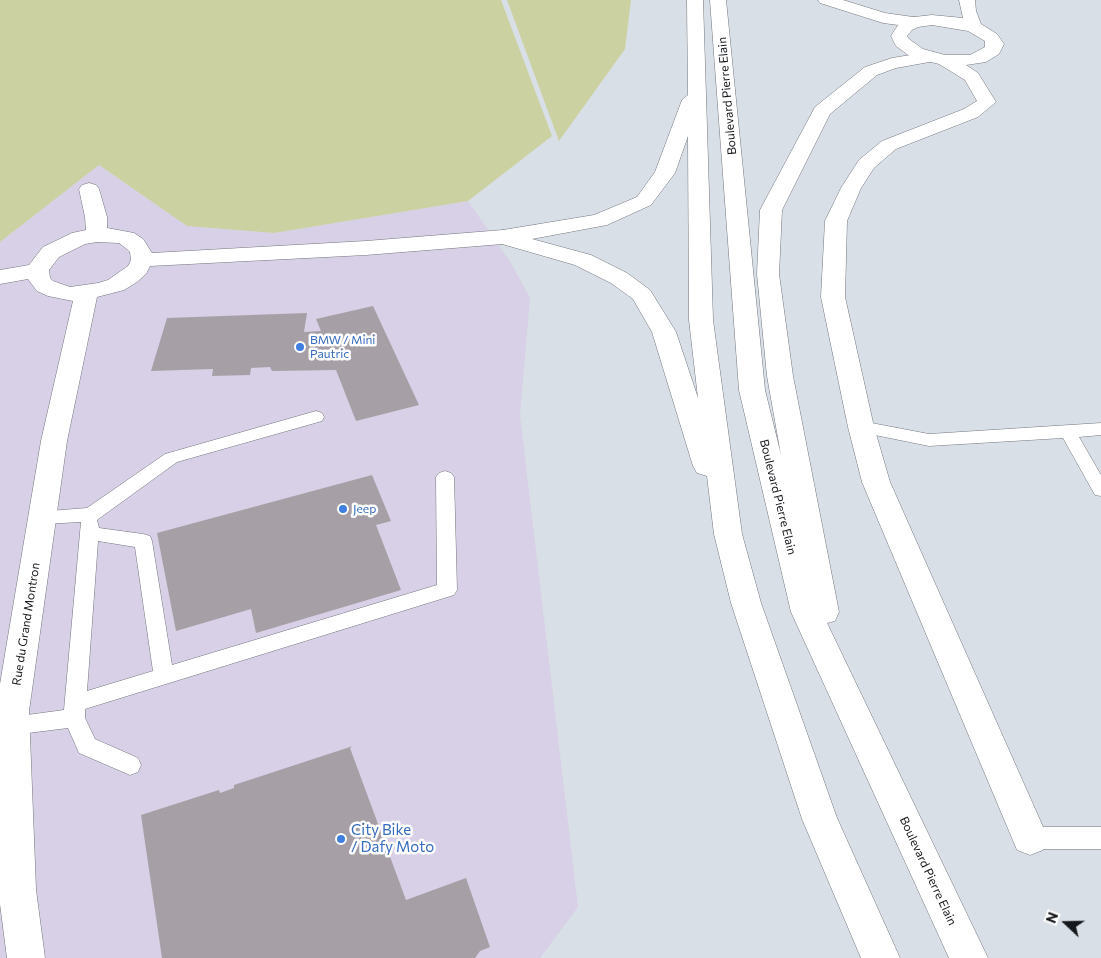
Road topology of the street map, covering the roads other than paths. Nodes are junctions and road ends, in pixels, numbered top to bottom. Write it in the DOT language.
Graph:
graph roads {
  1 [pos="695,0"];
  2 [pos="718,0"];
  3 [pos="826,0"];
  4 [pos="960,0"];
  5 [pos="967,0"];
  6 [pos="932,20"];
  7 [pos="914,22"];
  8 [pos="974,27"];
  9 [pos="938,59"];
  10 [pos="991,67"];
  11 [pos="697,83"];
  12 [pos="986,102"];
  13 [pos="89,189"];
  14 [pos="97,236"];
  15 [pos="504,237"];
  16 [pos="142,260"];
  17 [pos="38,270"];
  18 [pos="0,277"];
  19 [pos="86,293"];
  20 [pos="316,416"];
  21 [pos="861,427"];
  22 [pos="1101,429"];
  23 [pos="1068,432"];
  24 [pos="445,477"];
  25 [pos="1101,490"];
  26 [pos="43,517"];
  27 [pos="90,524"];
  28 [pos="728,534"];
  29 [pos="836,675"];
  30 [pos="164,676"];
  31 [pos="75,710"];
  32 [pos="12,726"];
  33 [pos="130,765"];
  34 [pos="7,776"];
  35 [pos="1030,838"];
  36 [pos="1101,838"];
  37 [pos="26,958"];
  38 [pos="882,958"];
  39 [pos="969,958"];
  1 -- 11 [label="main road"];
  2 -- 29 [label="main road, Boulevard Pierre Elain"];
  3 -- 7 [label="main road"];
  4 -- 6 [label="main road"];
  5 -- 8 [label="main road"];
  6 -- 7 [label="main road"];
  6 -- 8 [label="main road"];
  7 -- 9 [label="main road"];
  8 -- 10 [label="main road"];
  9 -- 10 [label="main road"];
  9 -- 12 [label="main road"];
  9 -- 29 [label="main road"];
  10 -- 12 [label="main road"];
  11 -- 15 [label="main road"];
  11 -- 28 [label="main road"];
  12 -- 21 [label="main road"];
  13 -- 14 [label="main road"];
  14 -- 16 [label="main road"];
  14 -- 17 [label="main road"];
  15 -- 16 [label="main road"];
  15 -- 28 [label="main road"];
  16 -- 19 [label="main road"];
  17 -- 18 [label="main road"];
  17 -- 19 [label="main road"];
  19 -- 26 [label="main road, Rue du Grand Montron"];
  20 -- 27 [label="lane"];
  21 -- 23 [label="lane"];
  21 -- 35 [label="main road"];
  22 -- 23 [label="lane"];
  23 -- 25 [label="lane"];
  24 -- 30 [label="lane"];
  26 -- 27 [label="lane"];
  26 -- 32 [label="main road, Rue du Grand Montron"];
  27 -- 30 [label="lane"];
  27 -- 31 [label="lane"];
  28 -- 38 [label="main road"];
  29 -- 39 [label="main road, Boulevard Pierre Elain"];
  30 -- 31 [label="lane"];
  31 -- 32 [label="lane"];
  31 -- 33 [label="lane"];
  32 -- 34 [label="main road, Rue du Grand Montron"];
  34 -- 37 [label="main road, Rue du Grand Montron"];
  35 -- 36 [label="lane"];
}
